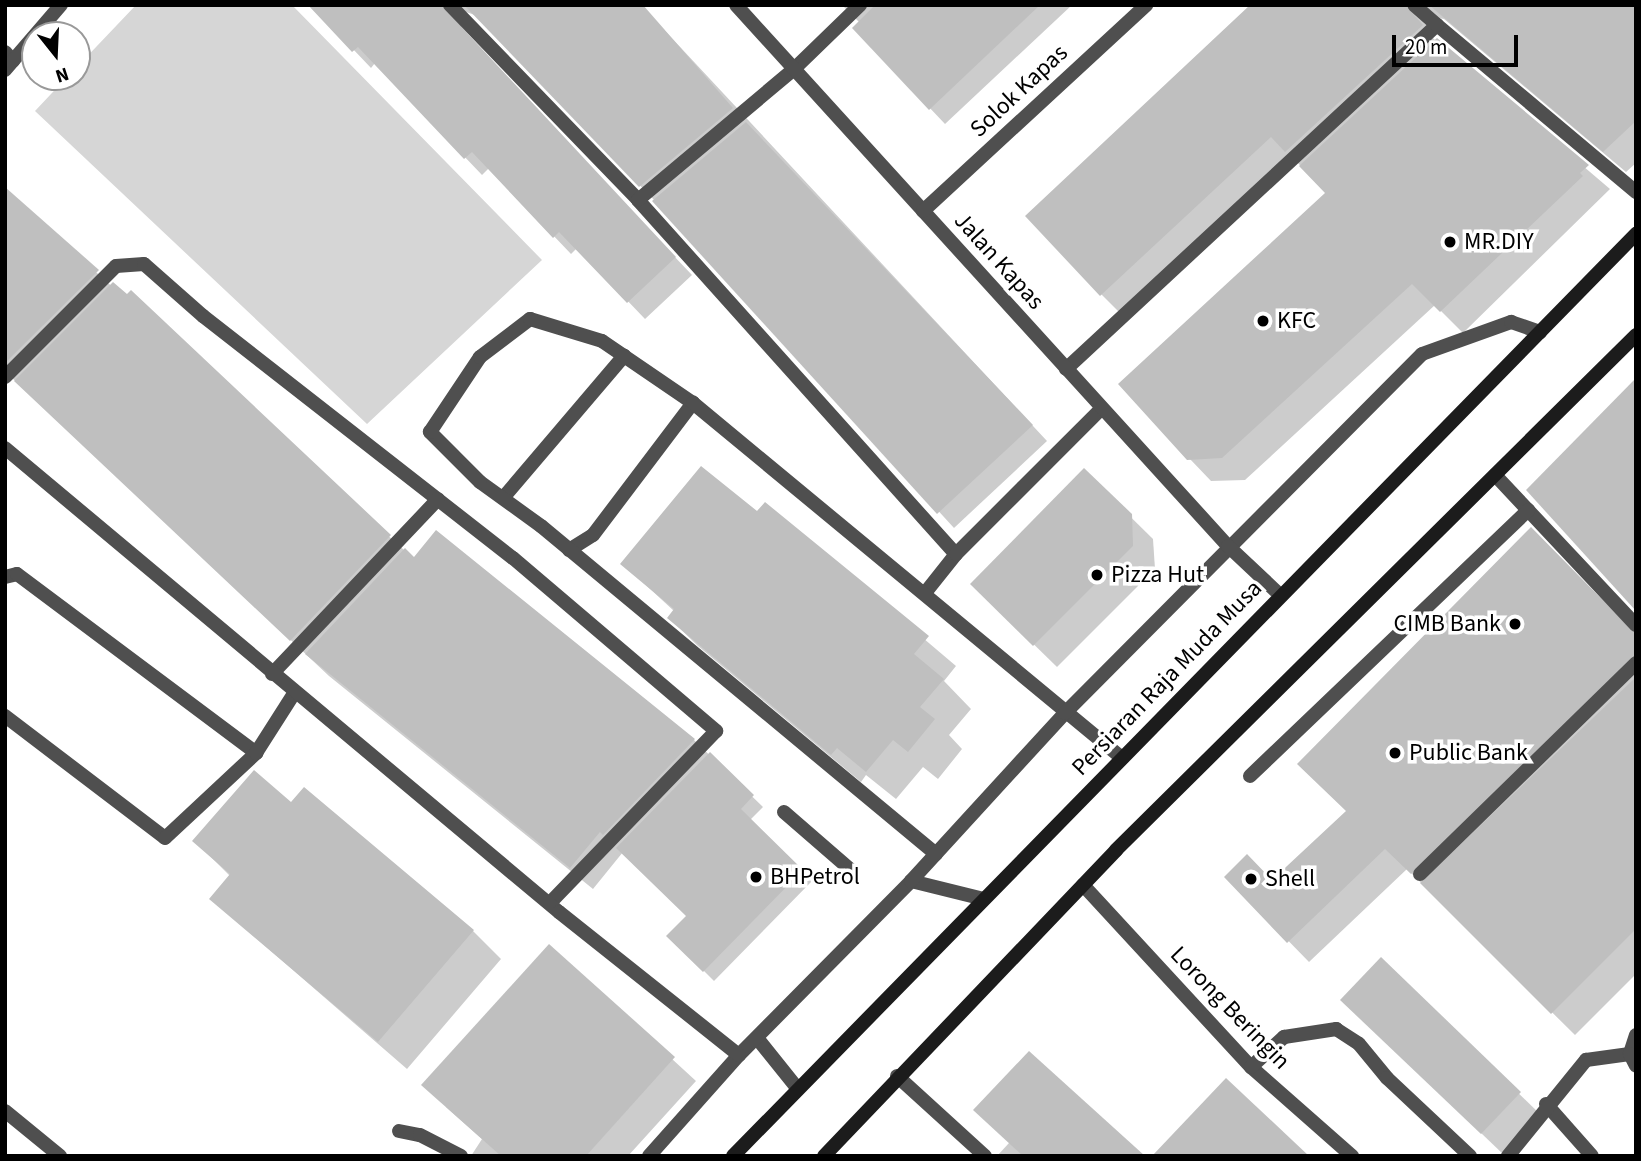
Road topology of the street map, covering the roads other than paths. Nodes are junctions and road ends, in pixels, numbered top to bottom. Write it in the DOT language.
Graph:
graph roads {
  1 [pos="61,5"];
  2 [pos="450,5"];
  3 [pos="736,5"];
  4 [pos="860,5"];
  5 [pos="1146,5"];
  6 [pos="1414,5"];
  7 [pos="1437,25"];
  8 [pos="8,61"];
  9 [pos="794,69"];
  10 [pos="1636,192"];
  11 [pos="638,200"];
  12 [pos="923,211"];
  13 [pos="1636,234"];
  14 [pos="1540,332"];
  15 [pos="1636,335"];
  16 [pos="624,356"];
  17 [pos="1066,369"];
  18 [pos="5,377"];
  19 [pos="693,403"];
  20 [pos="1102,408"];
  21 [pos="5,448"];
  22 [pos="1495,475"];
  23 [pos="502,498"];
  24 [pos="438,499"];
  25 [pos="1528,510"];
  26 [pos="1228,547"];
  27 [pos="569,550"];
  28 [pos="957,554"];
  29 [pos="5,577"];
  30 [pos="925,593"];
  31 [pos="1279,594"];
  32 [pos="1636,625"];
  33 [pos="1636,663"];
  34 [pos="272,674"];
  35 [pos="295,692"];
  36 [pos="1065,713"];
  37 [pos="5,716"];
  38 [pos="256,753"];
  39 [pos="1122,758"];
  40 [pos="1250,776"];
  41 [pos="784,812"];
  42 [pos="936,854"];
  43 [pos="852,871"];
  44 [pos="1420,874"];
  45 [pos="911,881"];
  46 [pos="1083,885"];
  47 [pos="984,899"];
  48 [pos="550,903"];
  49 [pos="1636,1035"];
  50 [pos="757,1038"];
  51 [pos="738,1055"];
  52 [pos="1633,1060"];
  53 [pos="1251,1067"];
  54 [pos="897,1076"];
  55 [pos="797,1088"];
  56 [pos="1546,1104"];
  57 [pos="5,1111"];
  58 [pos="399,1131"];
  59 [pos="61,1156"];
  60 [pos="461,1156"];
  61 [pos="649,1156"];
  62 [pos="733,1156"];
  63 [pos="824,1156"];
  64 [pos="985,1156"];
  65 [pos="1352,1156"];
  66 [pos="1470,1156"];
  67 [pos="1508,1156"];
  68 [pos="1592,1156"];
  1 -- 8 [label="street"];
  2 -- 11 [label="street"];
  3 -- 9 [label="street, Jalan Kapas"];
  4 -- 9 [label="street"];
  5 -- 12 [label="street, Solok Kapas"];
  6 -- 7 [label="street"];
  7 -- 10 [label="street"];
  7 -- 17 [label="street"];
  9 -- 11 [label="street"];
  9 -- 12 [label="street, Jalan Kapas"];
  11 -- 28 [label="street"];
  12 -- 17 [label="street, Jalan Kapas"];
  13 -- 14 [label="main road, Persiaran Raja Muda Musa"];
  14 -- 26 [label="street"];
  14 -- 31 [label="main road, Persiaran Raja Muda Musa"];
  15 -- 22 [label="main road"];
  16 -- 19 [label="street"];
  16 -- 23 [label="street"];
  16 -- 23 [label="street"];
  17 -- 20 [label="street, Jalan Kapas"];
  18 -- 24 [label="street"];
  19 -- 27 [label="street"];
  19 -- 30 [label="street"];
  20 -- 26 [label="street, Jalan Kapas"];
  20 -- 28 [label="street"];
  21 -- 34 [label="street"];
  22 -- 25 [label="street"];
  22 -- 46 [label="main road"];
  23 -- 27 [label="street"];
  24 -- 34 [label="street"];
  24 -- 48 [label="street"];
  25 -- 32 [label="street"];
  25 -- 40 [label="street"];
  26 -- 31 [label="street, Jalan Kapas"];
  26 -- 36 [label="street"];
  27 -- 42 [label="street"];
  28 -- 30 [label="street"];
  29 -- 38 [label="street"];
  30 -- 36 [label="street"];
  31 -- 39 [label="main road, Persiaran Raja Muda Musa"];
  33 -- 44 [label="street"];
  34 -- 35 [label="street"];
  35 -- 38 [label="street"];
  35 -- 48 [label="street"];
  36 -- 39 [label="street"];
  36 -- 42 [label="street"];
  37 -- 38 [label="street"];
  39 -- 47 [label="main road, Persiaran Raja Muda Musa"];
  41 -- 43 [label="street"];
  42 -- 45 [label="street"];
  45 -- 47 [label="street"];
  45 -- 50 [label="street"];
  46 -- 53 [label="street, Lorong Beringin"];
  46 -- 54 [label="main road"];
  47 -- 55 [label="main road, Persiaran Raja Muda Musa"];
  48 -- 51 [label="street"];
  49 -- 52 [label="street"];
  50 -- 51 [label="street"];
  50 -- 55 [label="street"];
  51 -- 61 [label="street"];
  52 -- 56 [label="street"];
  53 -- 65 [label="street, Lorong Beringin"];
  53 -- 66 [label="street"];
  54 -- 63 [label="main road"];
  54 -- 64 [label="street"];
  55 -- 62 [label="main road, Persiaran Raja Muda Musa"];
  56 -- 67 [label="street"];
  56 -- 68 [label="street"];
  57 -- 59 [label="street"];
  58 -- 60 [label="street"];
}
